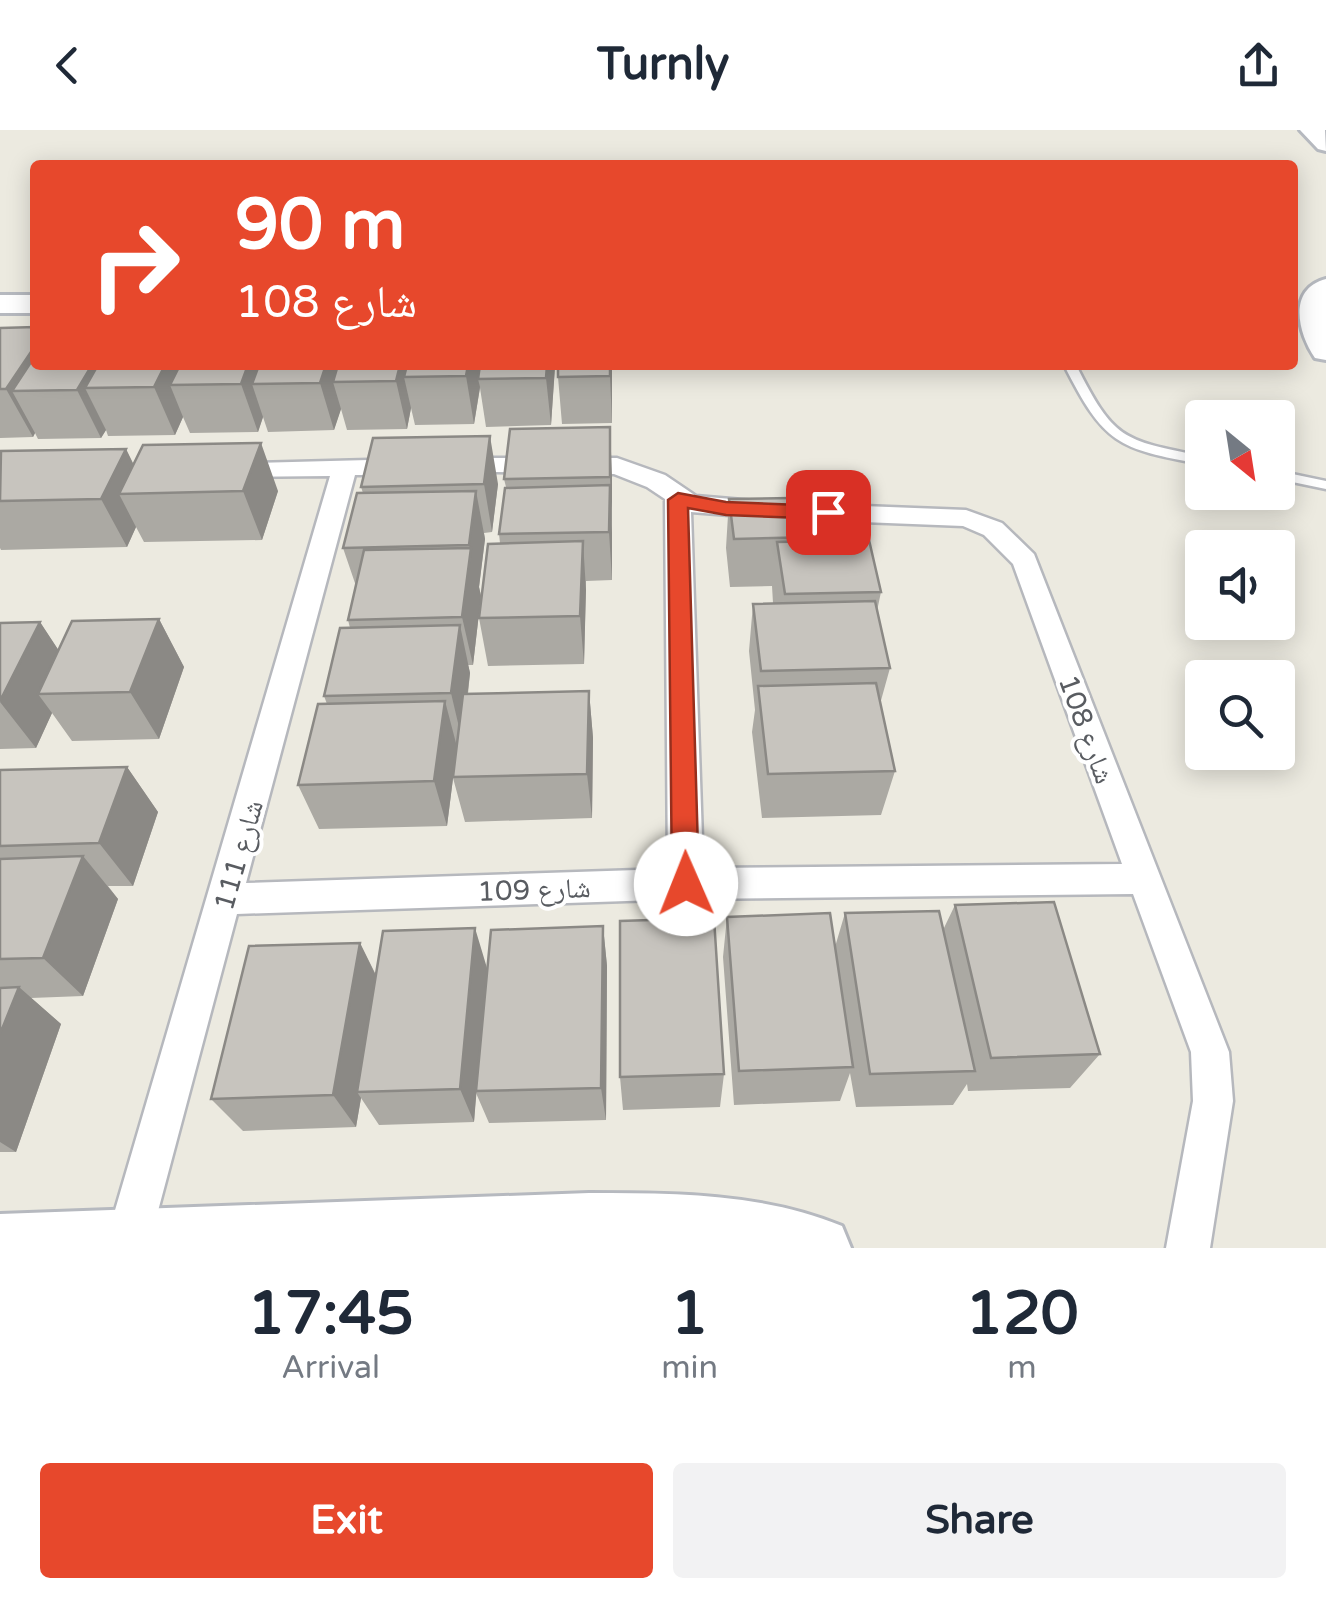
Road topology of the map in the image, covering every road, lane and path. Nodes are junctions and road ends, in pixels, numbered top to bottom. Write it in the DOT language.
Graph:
graph roads {
  1 [pos="1312,130"];
  2 [pos="1326,144"];
  3 [pos="1326,278"];
  4 [pos="1298,281"];
  5 [pos="1326,288"];
  6 [pos="0,304"];
  7 [pos="30,304"];
  8 [pos="1326,351"];
  9 [pos="1298,354"];
  10 [pos="1326,366"];
  11 [pos="1072,370"];
  12 [pos="1185,456"];
  13 [pos="345,468"];
  14 [pos="212,469"];
  15 [pos="1295,478"];
  16 [pos="1326,484"];
  17 [pos="678,500"];
  18 [pos="1142,878"];
  19 [pos="686,884"];
  20 [pos="226,899"];
  21 [pos="579,1237"];
  22 [pos="487,1238"];
  23 [pos="128,1241"];
  24 [pos="0,1245"];
  25 [pos="820,1248"];
  26 [pos="1188,1248"];
  1 -- 2 [label="street"];
  3 -- 4 [label="street"];
  5 -- 8 [label="street"];
  6 -- 7 [label="street"];
  9 -- 10 [label="street"];
  11 -- 12 [label="lane"];
  13 -- 14 [label="street"];
  13 -- 17 [label="street"];
  13 -- 20 [label="street, شارع 111"];
  15 -- 16 [label="lane"];
  17 -- 18 [label="street, شارع 108"];
  17 -- 19 [label="street"];
  18 -- 19 [label="street, شارع 109"];
  18 -- 26 [label="street, شارع 108"];
  19 -- 20 [label="street, شارع 109"];
  20 -- 23 [label="street, شارع 111"];
  21 -- 22 [label="street"];
  21 -- 25 [label="street"];
  22 -- 23 [label="street"];
  23 -- 24 [label="street"];
}
